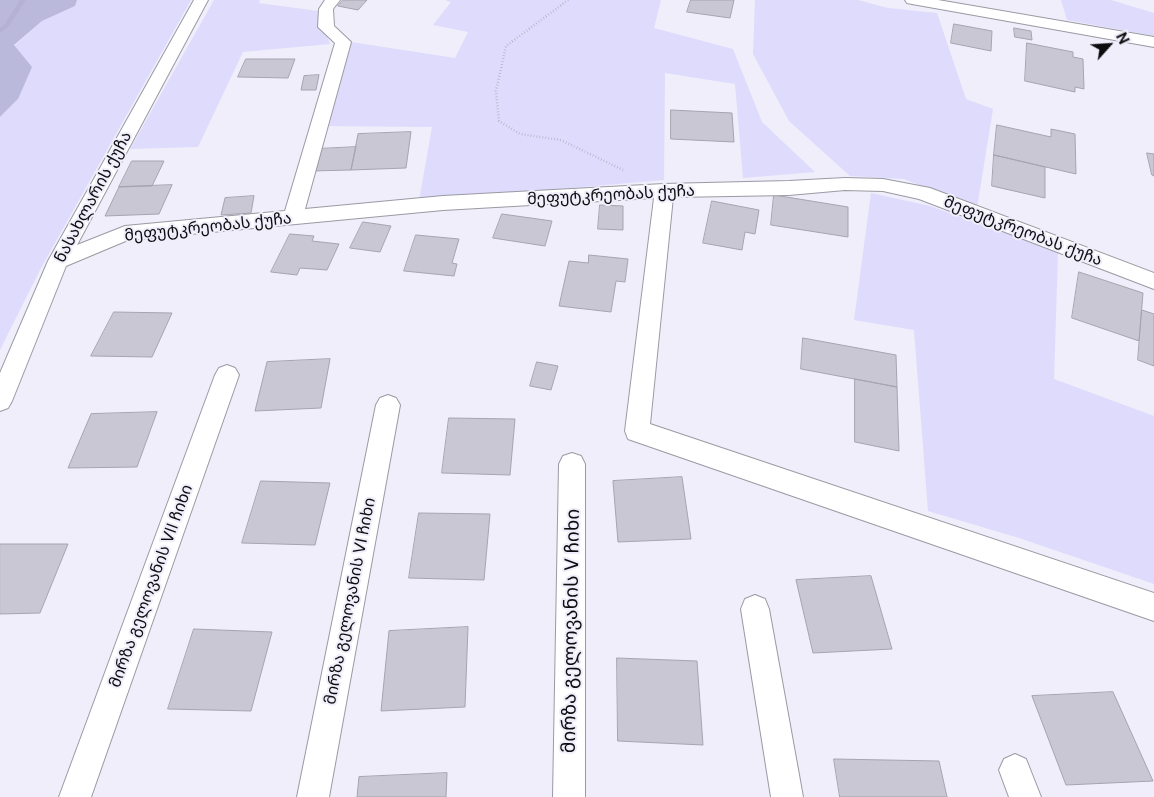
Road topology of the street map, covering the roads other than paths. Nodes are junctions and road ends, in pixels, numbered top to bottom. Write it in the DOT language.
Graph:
graph roads {
  1 [pos="201,0"];
  2 [pos="333,0"];
  3 [pos="912,0"];
  4 [pos="1154,42"];
  5 [pos="664,191"];
  6 [pos="293,218"];
  7 [pos="58,261"];
  8 [pos="1154,281"];
  9 [pos="226,375"];
  10 [pos="0,400"];
  11 [pos="388,405"];
  12 [pos="572,464"];
  13 [pos="1154,607"];
  14 [pos="755,609"];
  15 [pos="75,797"];
  16 [pos="313,797"];
  17 [pos="569,797"];
  18 [pos="787,797"];
  1 -- 7 [label="street, ნასახლარის ქუჩა"];
  2 -- 6 [label="street"];
  3 -- 4 [label="street"];
  5 -- 6 [label="street, მეფუტკრეობას ქუჩა"];
  5 -- 8 [label="street, მეფუტკრეობას ქუჩა"];
  5 -- 13 [label="street"];
  6 -- 7 [label="street, მეფუტკრეობას ქუჩა"];
  7 -- 10 [label="street, ნასახლარის ქუჩა"];
  9 -- 15 [label="street, მირზა გელოვანის VII ჩიხი"];
  11 -- 16 [label="street, მირზა გელოვანის VI ჩიხი"];
  12 -- 17 [label="street, მირზა გელოვანის V ჩიხი"];
  14 -- 18 [label="street"];
}
